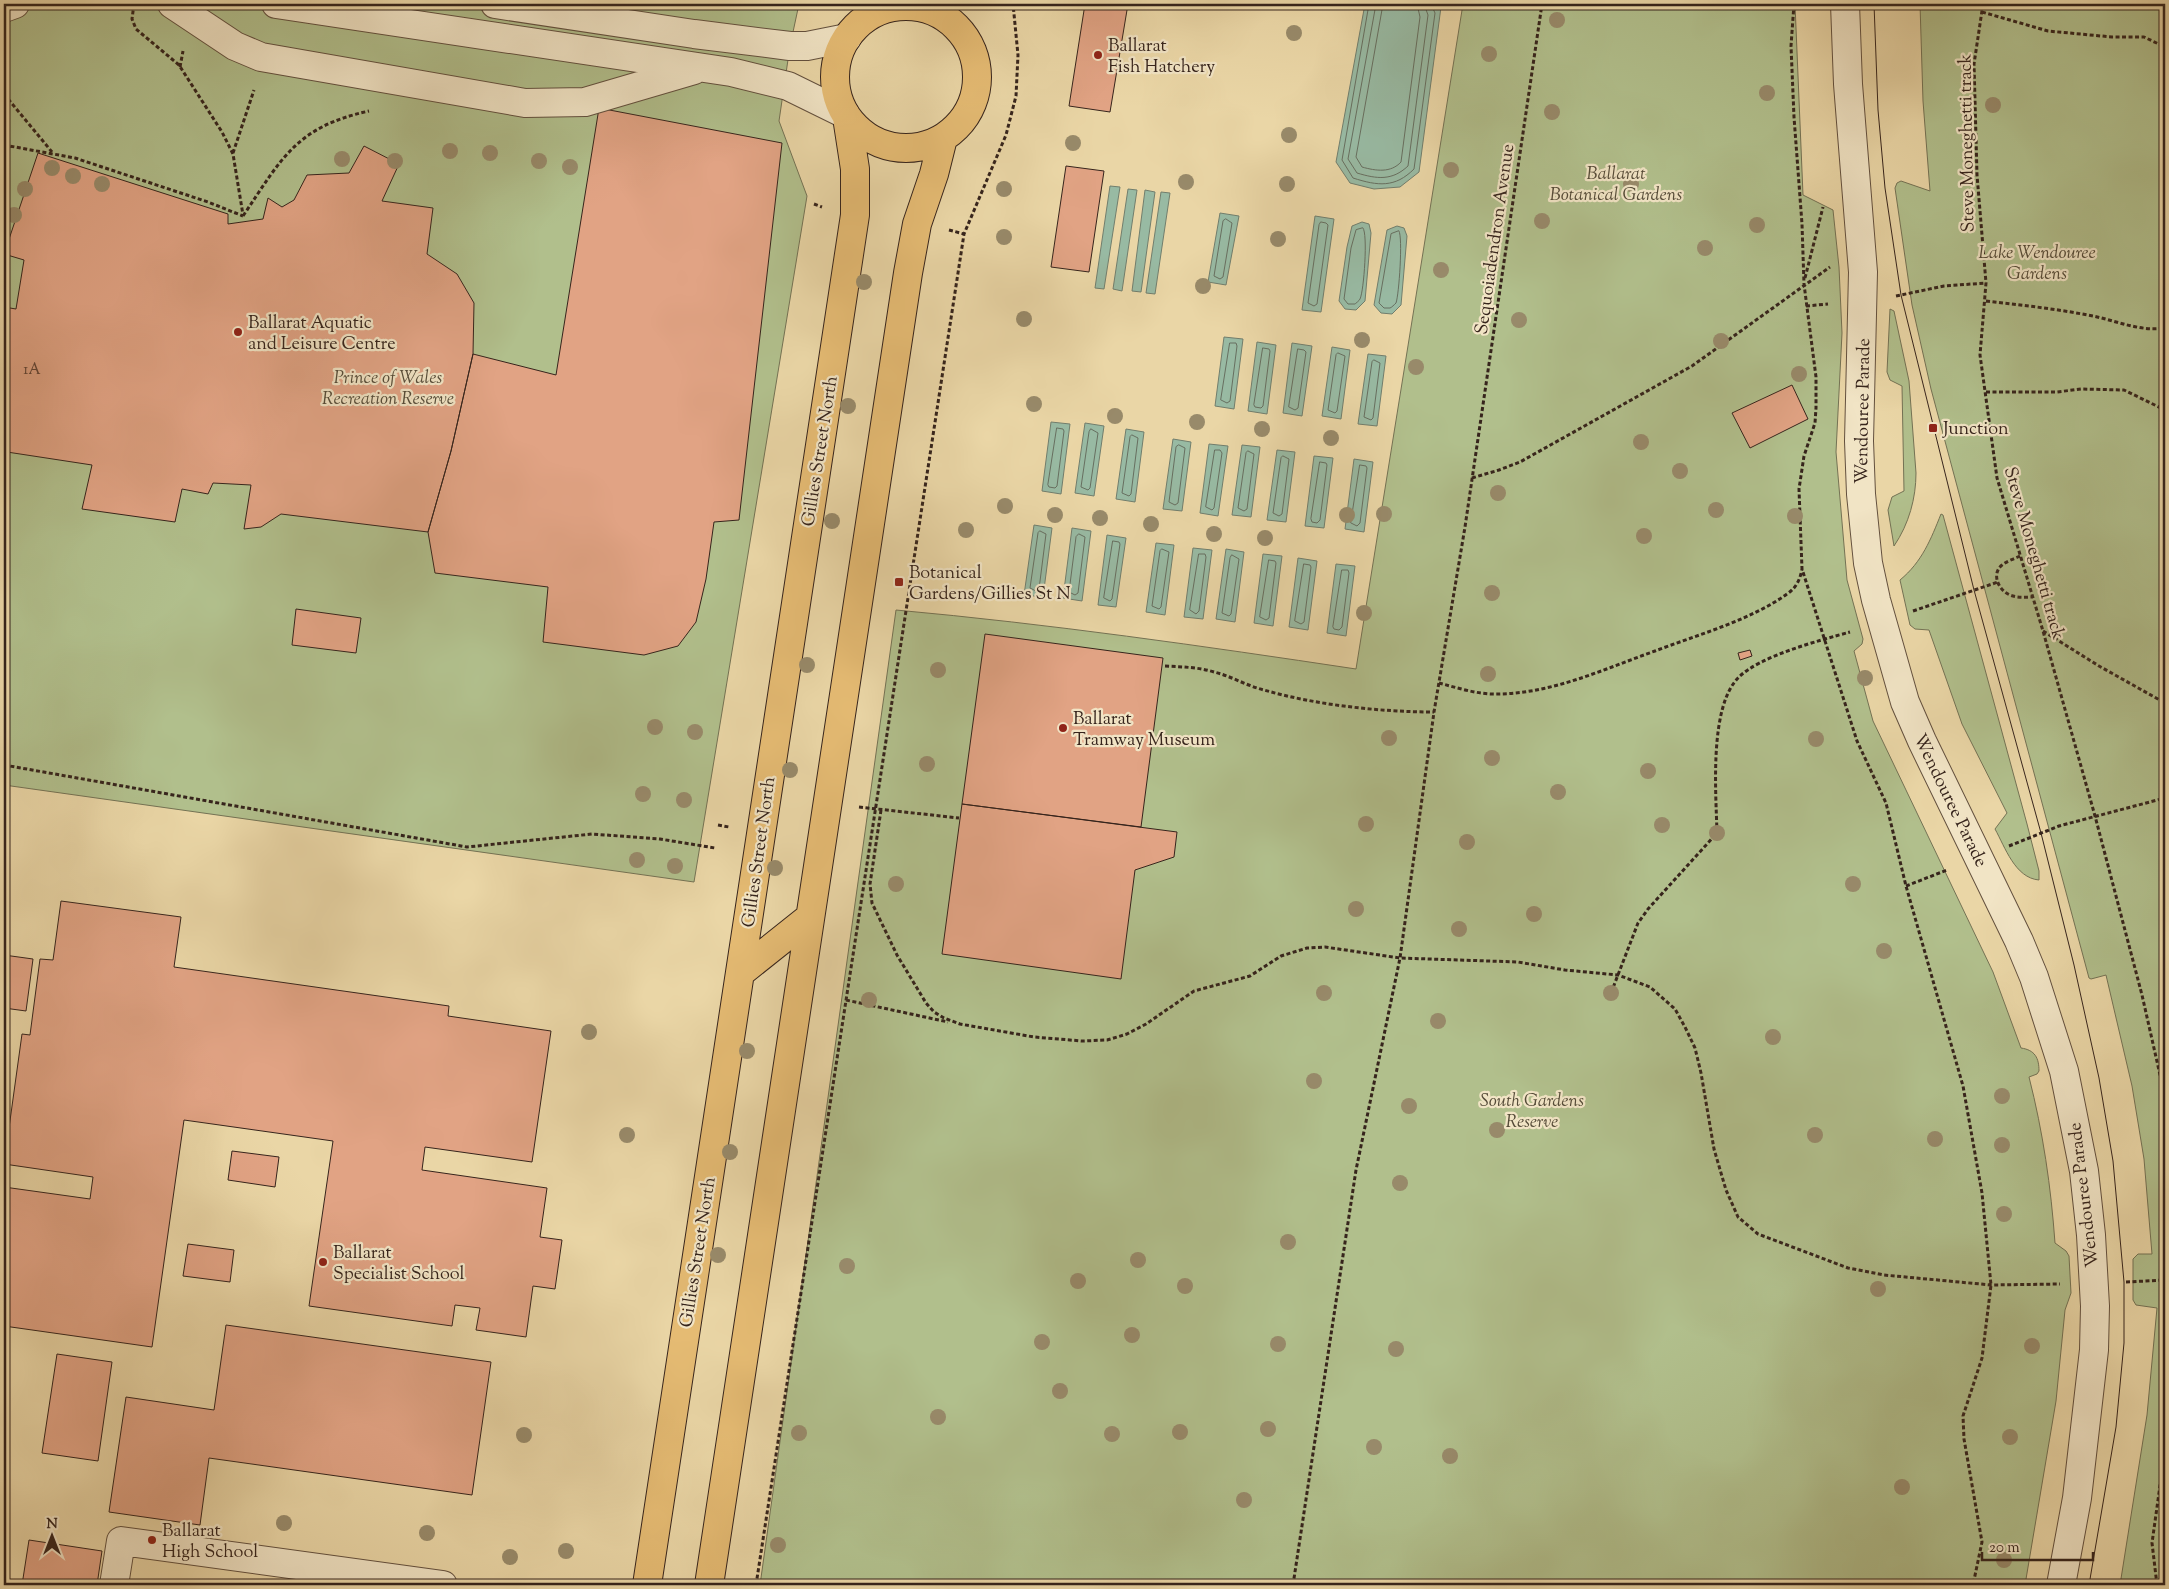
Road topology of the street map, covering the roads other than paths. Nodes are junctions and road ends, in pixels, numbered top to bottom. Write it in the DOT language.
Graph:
graph roads {
  1 [pos="15,4"];
  2 [pos="172,4"];
  3 [pos="276,4"];
  4 [pos="495,4"];
  5 [pos="959,4"];
  6 [pos="1845,4"];
  7 [pos="4,8"];
  8 [pos="858,22"];
  9 [pos="966,36"];
  10 [pos="702,68"];
  11 [pos="846,116"];
  12 [pos="943,138"];
  13 [pos="809,918"];
  14 [pos="740,973"];
  15 [pos="114,1585"];
  16 [pos="443,1585"];
  17 [pos="646,1585"];
  18 [pos="709,1585"];
  19 [pos="2061,1585"];
  1 -- 7 [label="street"];
  2 -- 10 [label="street"];
  3 -- 10 [label="street"];
  4 -- 8 [label="street"];
  5 -- 9 [label="main road"];
  6 -- 19 [label="street, Wendouree Parade"];
  8 -- 9 [label="main road"];
  8 -- 11 [label="main road"];
  9 -- 12 [label="main road"];
  10 -- 11 [label="street"];
  11 -- 12 [label="main road"];
  11 -- 14 [label="main road, Gillies Street North"];
  12 -- 13 [label="main road"];
  13 -- 14 [label="main road"];
  13 -- 18 [label="main road"];
  14 -- 17 [label="main road, Gillies Street North"];
  15 -- 16 [label="street"];
}
